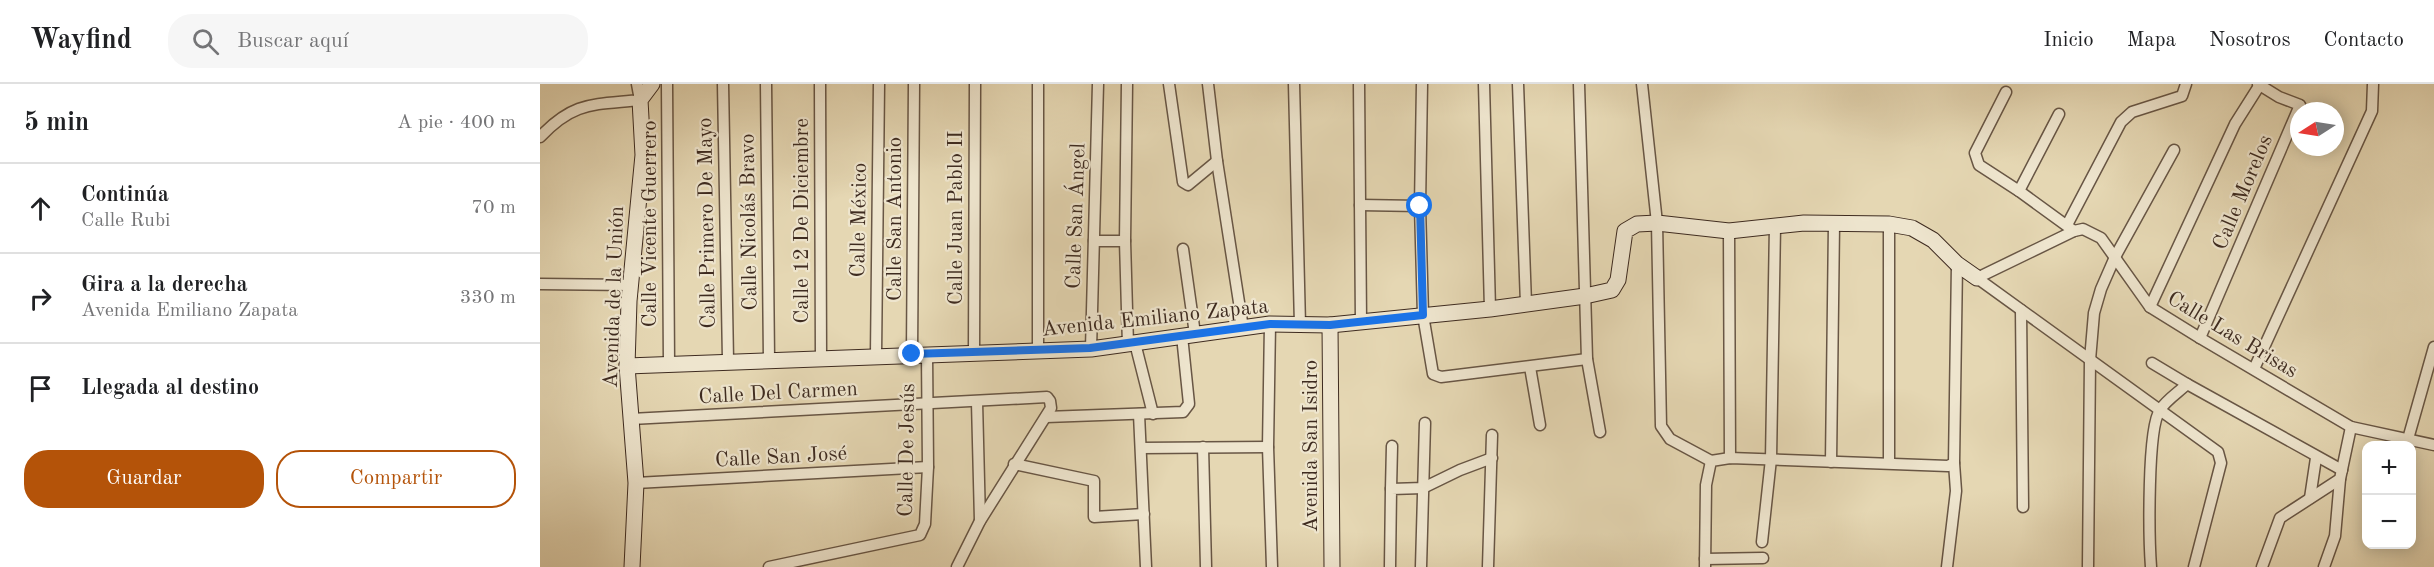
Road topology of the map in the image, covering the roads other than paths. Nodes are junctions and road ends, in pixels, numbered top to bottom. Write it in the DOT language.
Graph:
graph roads {
  1 [pos="637,84"];
  2 [pos="652,84"];
  3 [pos="667,84"];
  4 [pos="723,84"];
  5 [pos="766,84"];
  6 [pos="820,84"];
  7 [pos="879,84"];
  8 [pos="914,84"];
  9 [pos="975,84"];
  10 [pos="1038,84"];
  11 [pos="1098,84"];
  12 [pos="1127,84"];
  13 [pos="1169,84"];
  14 [pos="1208,84"];
  15 [pos="1294,84"];
  16 [pos="1359,84"];
  17 [pos="1422,84"];
  18 [pos="1484,84"];
  19 [pos="1518,84"];
  20 [pos="1579,84"];
  21 [pos="1642,84"];
  22 [pos="2186,84"];
  23 [pos="2373,84"];
  24 [pos="2258,85"];
  25 [pos="2006,92"];
  26 [pos="640,100"];
  27 [pos="2059,114"];
  28 [pos="540,137"];
  29 [pos="2174,150"];
  30 [pos="1217,161"];
  31 [pos="2019,190"];
  32 [pos="1360,205"];
  33 [pos="1420,206"];
  34 [pos="1658,223"];
  35 [pos="1834,224"];
  36 [pos="1889,224"];
  37 [pos="1775,226"];
  38 [pos="2071,228"];
  39 [pos="1729,231"];
  40 [pos="1094,241"];
  41 [pos="1125,241"];
  42 [pos="1183,249"];
  43 [pos="2115,257"];
  44 [pos="1956,264"];
  45 [pos="1977,278"];
  46 [pos="540,284"];
  47 [pos="631,285"];
  48 [pos="1585,296"];
  49 [pos="1526,304"];
  50 [pos="2150,307"];
  51 [pos="1490,309"];
  52 [pos="2021,310"];
  53 [pos="1423,315"];
  54 [pos="1360,322"];
  55 [pos="1270,324"];
  56 [pos="1300,325"];
  57 [pos="1330,325"];
  58 [pos="1243,328"];
  59 [pos="1188,335"];
  60 [pos="2200,338"];
  61 [pos="1132,344"];
  62 [pos="2434,347"];
  63 [pos="1090,348"];
  64 [pos="1038,350"];
  65 [pos="974,353"];
  66 [pos="920,354"];
  67 [pos="876,356"];
  68 [pos="821,358"];
  69 [pos="769,359"];
  70 [pos="1587,359"];
  71 [pos="728,360"];
  72 [pos="2090,360"];
  73 [pos="669,363"];
  74 [pos="2152,363"];
  75 [pos="627,366"];
  76 [pos="1530,367"];
  77 [pos="2254,369"];
  78 [pos="2187,384"];
  79 [pos="977,402"];
  80 [pos="927,404"];
  81 [pos="2159,410"];
  82 [pos="1139,414"];
  83 [pos="1153,414"];
  84 [pos="1046,417"];
  85 [pos="631,419"];
  86 [pos="1425,423"];
  87 [pos="1540,425"];
  88 [pos="2351,427"];
  89 [pos="1600,432"];
  90 [pos="1492,435"];
  91 [pos="2408,439"];
  92 [pos="2434,445"];
  93 [pos="1392,446"];
  94 [pos="1203,447"];
  95 [pos="1268,447"];
  96 [pos="1142,448"];
  97 [pos="1492,458"];
  98 [pos="1730,458"];
  99 [pos="2316,458"];
  100 [pos="1771,459"];
  101 [pos="1711,461"];
  102 [pos="1831,462"];
  103 [pos="1889,462"];
  104 [pos="1014,464"];
  105 [pos="1954,464"];
  106 [pos="928,468"];
  107 [pos="2341,475"];
  108 [pos="636,483"];
  109 [pos="1423,488"];
  110 [pos="1392,489"];
  111 [pos="2310,498"];
  112 [pos="2023,507"];
  113 [pos="1144,514"];
  114 [pos="980,521"];
  115 [pos="1762,542"];
  116 [pos="1763,558"];
  117 [pos="1705,563"];
  118 [pos="632,567"];
  119 [pos="769,567"];
  120 [pos="957,567"];
  121 [pos="1146,567"];
  122 [pos="1206,567"];
  123 [pos="1272,567"];
  124 [pos="1332,567"];
  125 [pos="1390,567"];
  126 [pos="1421,567"];
  127 [pos="1488,567"];
  128 [pos="1947,567"];
  129 [pos="2088,567"];
  130 [pos="2151,567"];
  131 [pos="2194,567"];
  132 [pos="2262,567"];
  133 [pos="2324,567"];
  1 -- 26 [label="street"];
  2 -- 26 [label="main road"];
  3 -- 73 [label="street, Calle Vicente Guerrero"];
  4 -- 71 [label="street, Calle Primero De Mayo"];
  5 -- 69 [label="street, Calle Nicolás Bravo"];
  6 -- 68 [label="street, Calle 12 De Diciembre"];
  7 -- 67 [label="street, Calle México"];
  8 -- 66 [label="street, Calle San Antonio"];
  9 -- 65 [label="street, Calle Juan Pablo II"];
  10 -- 64 [label="street"];
  11 -- 40 [label="street, Calle San Ángel"];
  12 -- 41 [label="street"];
  13 -- 30 [label="street"];
  14 -- 30 [label="street"];
  15 -- 56 [label="street"];
  16 -- 32 [label="street"];
  17 -- 33 [label="street"];
  18 -- 51 [label="street"];
  19 -- 49 [label="street"];
  20 -- 48 [label="street"];
  21 -- 34 [label="street"];
  22 -- 38 [label="street"];
  23 -- 77 [label="street"];
  24 -- 50 [label="street"];
  24 -- 60 [label="street, Calle Morelos"];
  25 -- 31 [label="street"];
  26 -- 28 [label="street"];
  26 -- 47 [label="main road, Avenida de la Unión"];
  27 -- 31 [label="street"];
  29 -- 43 [label="street"];
  30 -- 58 [label="street"];
  31 -- 38 [label="street"];
  32 -- 33 [label="street"];
  32 -- 54 [label="street"];
  33 -- 53 [label="street"];
  34 -- 39 [label="main road, Avenida Emiliano Zapata"];
  34 -- 48 [label="main road, Avenida Emiliano Zapata"];
  34 -- 101 [label="street"];
  35 -- 36 [label="main road, Avenida Emiliano Zapata"];
  35 -- 37 [label="main road, Avenida Emiliano Zapata"];
  35 -- 102 [label="street"];
  36 -- 44 [label="main road, Avenida Emiliano Zapata"];
  36 -- 103 [label="street"];
  37 -- 39 [label="main road, Avenida Emiliano Zapata"];
  37 -- 100 [label="street"];
  38 -- 43 [label="street, Calle Las Brisas"];
  38 -- 45 [label="street"];
  39 -- 98 [label="street"];
  40 -- 41 [label="street"];
  40 -- 63 [label="street, Calle San Ángel"];
  41 -- 61 [label="street"];
  42 -- 59 [label="street"];
  43 -- 50 [label="street, Calle Las Brisas"];
  43 -- 72 [label="street"];
  44 -- 45 [label="main road, Avenida Emiliano Zapata"];
  44 -- 105 [label="street"];
  45 -- 52 [label="street"];
  46 -- 47 [label="street"];
  47 -- 75 [label="main road, Avenida de la Unión"];
  48 -- 49 [label="main road, Avenida Emiliano Zapata"];
  48 -- 70 [label="street"];
  49 -- 51 [label="main road, Avenida Emiliano Zapata"];
  50 -- 60 [label="street, Calle Las Brisas"];
  51 -- 53 [label="main road, Avenida Emiliano Zapata"];
  52 -- 72 [label="street"];
  52 -- 112 [label="street"];
  53 -- 54 [label="main road, Avenida Emiliano Zapata"];
  53 -- 76 [label="street"];
  54 -- 57 [label="main road, Avenida Emiliano Zapata"];
  55 -- 56 [label="main road, Avenida Emiliano Zapata"];
  55 -- 58 [label="main road, Avenida Emiliano Zapata"];
  55 -- 95 [label="street"];
  56 -- 57 [label="main road, Avenida Emiliano Zapata"];
  57 -- 124 [label="main road, Avenida San Isidro"];
  58 -- 59 [label="main road, Avenida Emiliano Zapata"];
  59 -- 61 [label="main road, Avenida Emiliano Zapata"];
  59 -- 83 [label="street"];
  60 -- 77 [label="street, Calle Las Brisas"];
  61 -- 63 [label="main road, Avenida Emiliano Zapata"];
  61 -- 83 [label="street"];
  62 -- 91 [label="street"];
  63 -- 64 [label="main road, Avenida Emiliano Zapata"];
  64 -- 65 [label="main road, Avenida Emiliano Zapata"];
  65 -- 66 [label="main road, Avenida Emiliano Zapata"];
  66 -- 67 [label="main road, Avenida Emiliano Zapata"];
  66 -- 80 [label="street, Calle De Jesús"];
  67 -- 68 [label="main road, Avenida Emiliano Zapata"];
  68 -- 69 [label="main road, Avenida Emiliano Zapata"];
  69 -- 71 [label="main road, Avenida Emiliano Zapata"];
  70 -- 76 [label="street"];
  70 -- 89 [label="street"];
  71 -- 73 [label="main road, Avenida Emiliano Zapata"];
  72 -- 81 [label="street"];
  72 -- 129 [label="street"];
  73 -- 75 [label="main road, Avenida Emiliano Zapata"];
  74 -- 78 [label="street"];
  75 -- 85 [label="main road, Avenida de la Unión"];
  76 -- 87 [label="street"];
  77 -- 88 [label="street, Calle Las Brisas"];
  78 -- 81 [label="street"];
  78 -- 99 [label="street"];
  79 -- 80 [label="street, Calle Del Carmen"];
  79 -- 84 [label="street, Calle Del Carmen"];
  79 -- 114 [label="street"];
  80 -- 85 [label="street, Calle Del Carmen"];
  80 -- 106 [label="street, Calle De Jesús"];
  81 -- 130 [label="street"];
  81 -- 131 [label="street"];
  82 -- 83 [label="street"];
  82 -- 84 [label="street"];
  82 -- 96 [label="street"];
  84 -- 104 [label="street"];
  85 -- 108 [label="main road, Avenida de la Unión"];
  86 -- 109 [label="street"];
  88 -- 91 [label="street, Calle Las Brisas"];
  88 -- 107 [label="street"];
  90 -- 97 [label="street"];
  91 -- 92 [label="street, Calle Las Brisas"];
  93 -- 110 [label="street"];
  94 -- 95 [label="street"];
  94 -- 96 [label="street"];
  94 -- 122 [label="street"];
  95 -- 123 [label="street"];
  96 -- 113 [label="street"];
  97 -- 109 [label="street"];
  97 -- 127 [label="street"];
  98 -- 100 [label="street"];
  98 -- 101 [label="street"];
  99 -- 107 [label="street"];
  99 -- 111 [label="street"];
  100 -- 102 [label="street"];
  100 -- 115 [label="street"];
  101 -- 117 [label="street"];
  102 -- 103 [label="street"];
  103 -- 105 [label="street"];
  104 -- 113 [label="street"];
  104 -- 114 [label="street"];
  105 -- 128 [label="street"];
  106 -- 108 [label="street, Calle San José"];
  106 -- 119 [label="street, Calle De Jesús"];
  107 -- 111 [label="street"];
  107 -- 133 [label="street"];
  108 -- 118 [label="main road, Avenida de la Unión"];
  109 -- 110 [label="street"];
  109 -- 126 [label="street"];
  110 -- 125 [label="street"];
  111 -- 132 [label="street"];
  113 -- 121 [label="street"];
  114 -- 120 [label="street"];
  116 -- 117 [label="street"];
}
